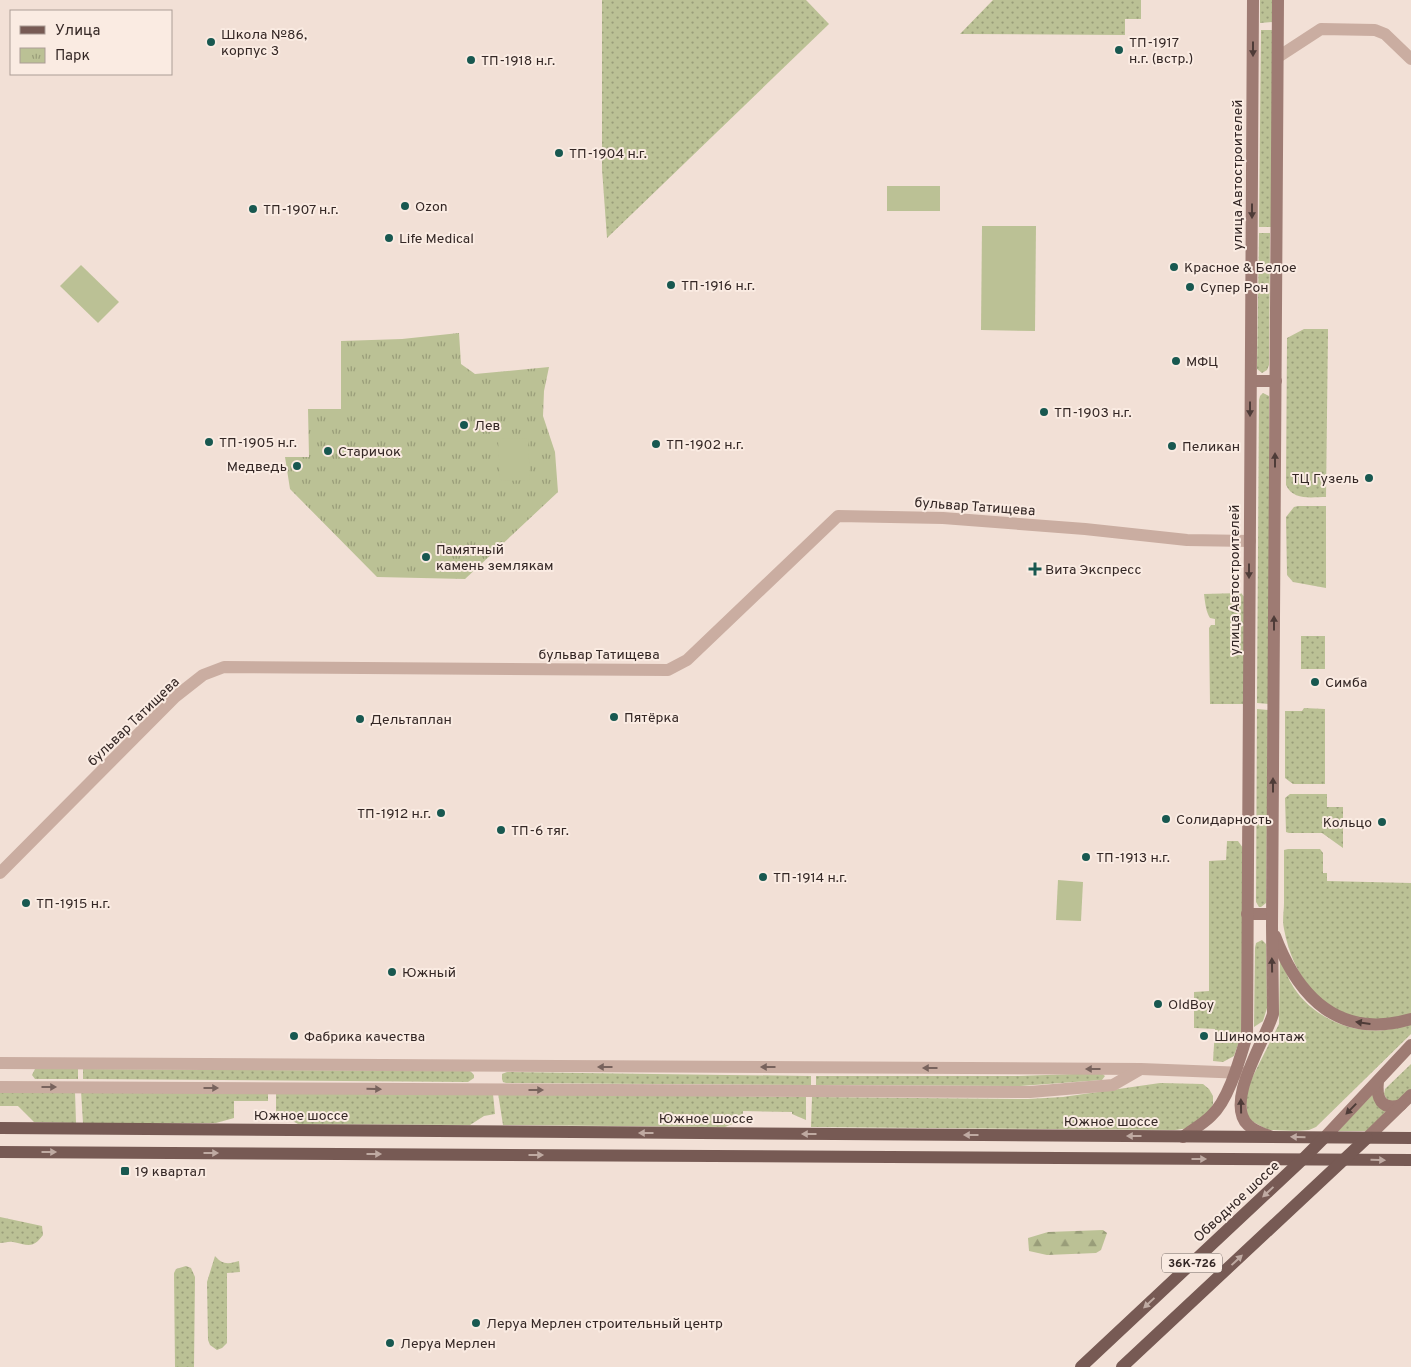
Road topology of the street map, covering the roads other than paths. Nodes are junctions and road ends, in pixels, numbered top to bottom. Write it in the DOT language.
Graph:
graph roads {
  1 [pos="1253,0"];
  2 [pos="1278,0"];
  3 [pos="1278,57"];
  4 [pos="1411,59"];
  5 [pos="1251,381"];
  6 [pos="1276,381"];
  7 [pos="1250,541"];
  8 [pos="0,873"];
  9 [pos="1247,914"];
  10 [pos="1272,920"];
  11 [pos="1411,1019"];
  12 [pos="1411,1045"];
  13 [pos="0,1063"];
  14 [pos="1141,1069"];
  15 [pos="1242,1073"];
  16 [pos="1378,1081"];
  17 [pos="0,1087"];
  18 [pos="1411,1095"];
  19 [pos="1401,1105"];
  20 [pos="0,1128"];
  21 [pos="1183,1137"];
  22 [pos="1272,1137"];
  23 [pos="1324,1138"];
  24 [pos="1367,1138"];
  25 [pos="1411,1138"];
  26 [pos="0,1152"];
  27 [pos="1303,1159"];
  28 [pos="1346,1160"];
  29 [pos="1411,1160"];
  30 [pos="1081,1367"];
  31 [pos="1122,1367"];
  1 -- 5 [label="main road, улица Автостроителей, one-way"];
  2 -- 3 [label="main road, улица Автостроителей"];
  3 -- 4 [label="street"];
  3 -- 6 [label="main road, улица Автостроителей"];
  5 -- 6 [label="main road"];
  5 -- 7 [label="main road, улица Автостроителей, one-way"];
  10 -- 6 [label="main road, улица Автостроителей, one-way"];
  7 -- 8 [label="street, бульвар Татищева"];
  7 -- 9 [label="main road, улица Автостроителей, one-way"];
  9 -- 10 [label="main road"];
  9 -- 15 [label="main road, улица Автостроителей"];
  11 -- 10 [label="main road, улица Автостроителей, one-way"];
  15 -- 10 [label="main road, улица Автостроителей, one-way"];
  12 -- 16 [label="main road"];
  14 -- 13 [label="street, one-way"];
  14 -- 15 [label="street"];
  17 -- 14 [label="street, one-way"];
  15 -- 21 [label="main road, улица Автостроителей"];
  22 -- 15 [label="main road, улица Автостроителей, one-way"];
  16 -- 19 [label="main road"];
  16 -- 23 [label="main road, one-way"];
  18 -- 19 [label="main road"];
  19 -- 24 [label="main road"];
  21 -- 20 [label="main road, Южное шоссе, one-way"];
  21 -- 22 [label="main road, Южное шоссе"];
  23 -- 22 [label="main road, Южное шоссе, one-way"];
  23 -- 24 [label="main road, Южное шоссе"];
  23 -- 27 [label="main road, Обводное шоссе / 36К-726"];
  24 -- 25 [label="main road, Южное шоссе"];
  24 -- 28 [label="main road"];
  26 -- 27 [label="main road, one-way"];
  27 -- 28 [label="main road"];
  27 -- 30 [label="main road, Обводное шоссе / 36К-726, one-way"];
  28 -- 29 [label="main road, one-way"];
  31 -- 28 [label="main road, one-way"];
}
